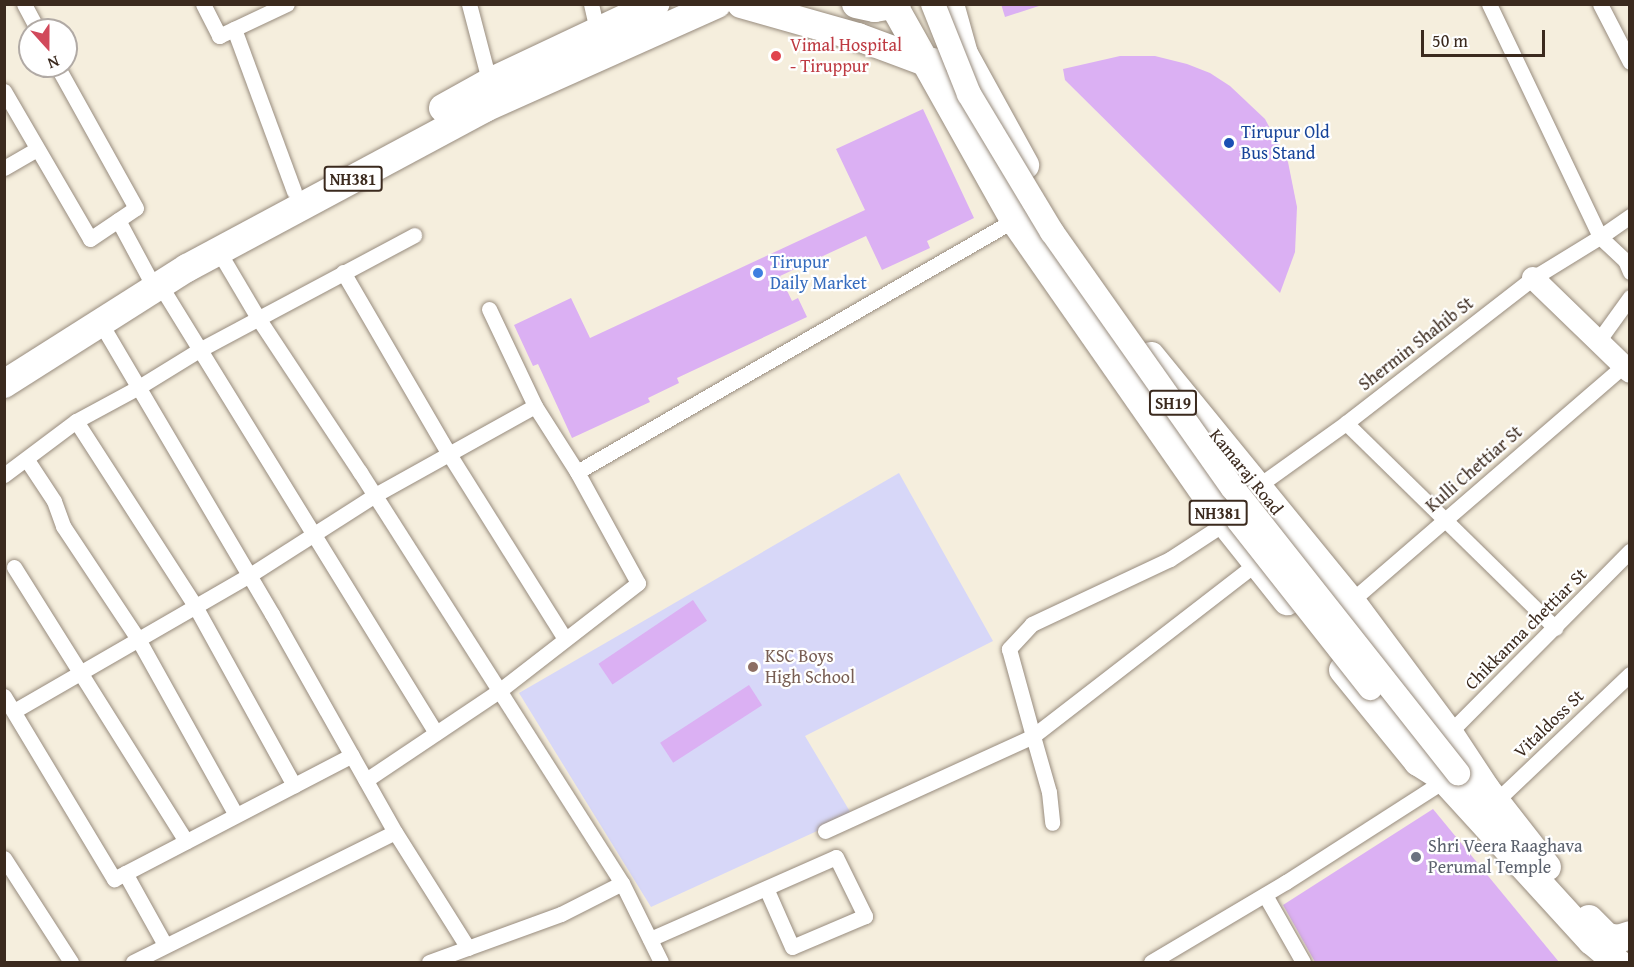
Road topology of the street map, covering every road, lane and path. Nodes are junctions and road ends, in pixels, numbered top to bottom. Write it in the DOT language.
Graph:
graph roads {
  1 [pos="24,4"];
  2 [pos="203,4"];
  3 [pos="287,4"];
  4 [pos="469,4"];
  5 [pos="655,4"];
  6 [pos="717,4"];
  7 [pos="741,4"];
  8 [pos="856,4"];
  9 [pos="933,4"];
  10 [pos="950,4"];
  11 [pos="1489,4"];
  12 [pos="1600,4"];
  13 [pos="902,5"];
  14 [pos="32,18"];
  15 [pos="594,18"];
  16 [pos="234,29"];
  17 [pos="964,54"];
  18 [pos="1629,62"];
  19 [pos="928,63"];
  20 [pos="64,78"];
  21 [pos="4,91"];
  22 [pos="492,93"];
  23 [pos="37,150"];
  24 [pos="4,168"];
  25 [pos="294,191"];
  26 [pos="1629,216"];
  27 [pos="118,220"];
  28 [pos="1014,220"];
  29 [pos="414,234"];
  30 [pos="1600,237"];
  31 [pos="215,245"];
  32 [pos="343,272"];
  33 [pos="1629,272"];
  34 [pos="1533,278"];
  35 [pos="154,280"];
  36 [pos="1629,297"];
  37 [pos="489,309"];
  38 [pos="258,318"];
  39 [pos="100,322"];
  40 [pos="1599,340"];
  41 [pos="199,350"];
  42 [pos="4,367"];
  43 [pos="1626,369"];
  44 [pos="4,384"];
  45 [pos="139,387"];
  46 [pos="535,406"];
  47 [pos="76,421"];
  48 [pos="1346,423"];
  49 [pos="449,454"];
  50 [pos="27,460"];
  51 [pos="577,472"];
  52 [pos="4,475"];
  53 [pos="1258,486"];
  54 [pos="375,495"];
  55 [pos="1446,519"];
  56 [pos="1225,523"];
  57 [pos="313,535"];
  58 [pos="1629,551"];
  59 [pos="1257,563"];
  60 [pos="14,567"];
  61 [pos="249,575"];
  62 [pos="1351,601"];
  63 [pos="195,606"];
  64 [pos="1555,628"];
  65 [pos="138,639"];
  66 [pos="565,639"];
  67 [pos="81,672"];
  68 [pos="1629,674"];
  69 [pos="499,691"];
  70 [pos="4,696"];
  71 [pos="14,711"];
  72 [pos="436,733"];
  73 [pos="1449,733"];
  74 [pos="1033,736"];
  75 [pos="352,755"];
  76 [pos="1444,772"];
  77 [pos="366,780"];
  78 [pos="294,785"];
  79 [pos="1496,802"];
  80 [pos="236,815"];
  81 [pos="1052,823"];
  82 [pos="395,831"];
  83 [pos="825,831"];
  84 [pos="186,841"];
  85 [pos="4,858"];
  86 [pos="125,873"];
  87 [pos="622,883"];
  88 [pos="766,888"];
  89 [pos="1265,895"];
  90 [pos="1629,935"];
  91 [pos="650,939"];
  92 [pos="165,945"];
  93 [pos="468,948"];
  94 [pos="1629,956"];
  95 [pos="71,963"];
  96 [pos="133,963"];
  97 [pos="429,963"];
  98 [pos="662,963"];
  99 [pos="1151,963"];
  100 [pos="1303,963"];
  101 [pos="1619,963"];
  1 -- 14 [label="street"];
  2 -- 16 [label="street"];
  3 -- 16 [label="street"];
  4 -- 22 [label="street"];
  5 -- 15 [label="highway, NH381"];
  6 -- 22 [label="highway, NH381"];
  7 -- 19 [label="highway"];
  8 -- 13 [label="highway"];
  9 -- 76 [label="main road, SH19, bridge"];
  10 -- 17 [label="highway, Kamaraj Road / NH381"];
  11 -- 30 [label="street"];
  12 -- 18 [label="street"];
  13 -- 19 [label="highway, NH381"];
  13 -- 76 [label="main road, SH19, bridge"];
  15 -- 22 [label="highway, NH381"];
  16 -- 25 [label="street"];
  17 -- 19 [label="highway"];
  17 -- 53 [label="highway, Kamaraj Road / NH381"];
  19 -- 28 [label="highway, NH381"];
  20 -- 27 [label="street"];
  21 -- 23 [label="street"];
  22 -- 25 [label="highway, NH381"];
  22 -- 31 [label="highway, NH381"];
  23 -- 24 [label="street"];
  23 -- 27 [label="street"];
  25 -- 31 [label="highway, NH381"];
  26 -- 30 [label="street, Shermin Shahib St"];
  27 -- 35 [label="street"];
  28 -- 51 [label="street"];
  28 -- 56 [label="highway, NH381"];
  29 -- 32 [label="street"];
  30 -- 33 [label="street"];
  30 -- 34 [label="street, Shermin Shahib St"];
  31 -- 35 [label="highway, NH381"];
  31 -- 38 [label="street"];
  32 -- 38 [label="street"];
  32 -- 49 [label="street"];
  34 -- 40 [label="street"];
  34 -- 48 [label="street, Shermin Shahib St"];
  35 -- 39 [label="highway, NH381"];
  35 -- 41 [label="street"];
  35 -- 42 [label="highway, NH381"];
  36 -- 40 [label="street"];
  37 -- 46 [label="street"];
  38 -- 41 [label="street"];
  38 -- 54 [label="street"];
  39 -- 44 [label="highway, NH381"];
  39 -- 45 [label="street"];
  40 -- 43 [label="street"];
  41 -- 45 [label="street"];
  41 -- 57 [label="street"];
  43 -- 55 [label="street, Kulli Chettiar St"];
  45 -- 47 [label="street"];
  45 -- 61 [label="street"];
  46 -- 49 [label="street"];
  46 -- 51 [label="street"];
  47 -- 50 [label="street"];
  47 -- 63 [label="street"];
  48 -- 53 [label="street, Shermin Shahib St"];
  48 -- 55 [label="street"];
  49 -- 54 [label="street"];
  49 -- 66 [label="street"];
  50 -- 52 [label="street"];
  50 -- 65 [label="street"];
  51 -- 66 [label="street"];
  53 -- 62 [label="highway, Kamaraj Road / NH381"];
  54 -- 57 [label="street"];
  54 -- 69 [label="street"];
  55 -- 62 [label="street, Kulli Chettiar St"];
  55 -- 64 [label="street"];
  56 -- 59 [label="highway, NH381"];
  56 -- 74 [label="street"];
  57 -- 61 [label="street"];
  57 -- 72 [label="street"];
  58 -- 64 [label="street, Chikkanna chettiar St"];
  59 -- 74 [label="street"];
  59 -- 76 [label="highway, NH381"];
  60 -- 67 [label="street"];
  61 -- 63 [label="street"];
  61 -- 75 [label="street"];
  62 -- 73 [label="highway, Kamaraj Road / NH381"];
  63 -- 65 [label="street"];
  63 -- 78 [label="street"];
  64 -- 73 [label="street, Chikkanna chettiar St"];
  65 -- 67 [label="street"];
  65 -- 80 [label="street"];
  66 -- 69 [label="street"];
  67 -- 71 [label="street"];
  67 -- 84 [label="street"];
  68 -- 79 [label="street, Vitaldoss St"];
  69 -- 72 [label="street"];
  69 -- 87 [label="street"];
  70 -- 71 [label="street"];
  71 -- 86 [label="street"];
  72 -- 77 [label="street"];
  73 -- 79 [label="highway, Kamaraj Road / NH381"];
  74 -- 81 [label="street"];
  74 -- 83 [label="street"];
  75 -- 77 [label="street"];
  75 -- 78 [label="street"];
  76 -- 89 [label="street"];
  76 -- 101 [label="highway, NH381"];
  77 -- 82 [label="street"];
  78 -- 80 [label="street"];
  79 -- 90 [label="highway, NH381"];
  80 -- 84 [label="street"];
  82 -- 92 [label="street"];
  82 -- 93 [label="street"];
  84 -- 86 [label="street"];
  85 -- 95 [label="street"];
  86 -- 92 [label="street"];
  87 -- 91 [label="street"];
  87 -- 93 [label="street"];
  88 -- 88 [label="street"];
  88 -- 91 [label="street"];
  89 -- 99 [label="street"];
  89 -- 100 [label="street"];
  91 -- 98 [label="street"];
  92 -- 96 [label="street"];
  93 -- 97 [label="street"];
  94 -- 101 [label="highway, NH381"];
}
